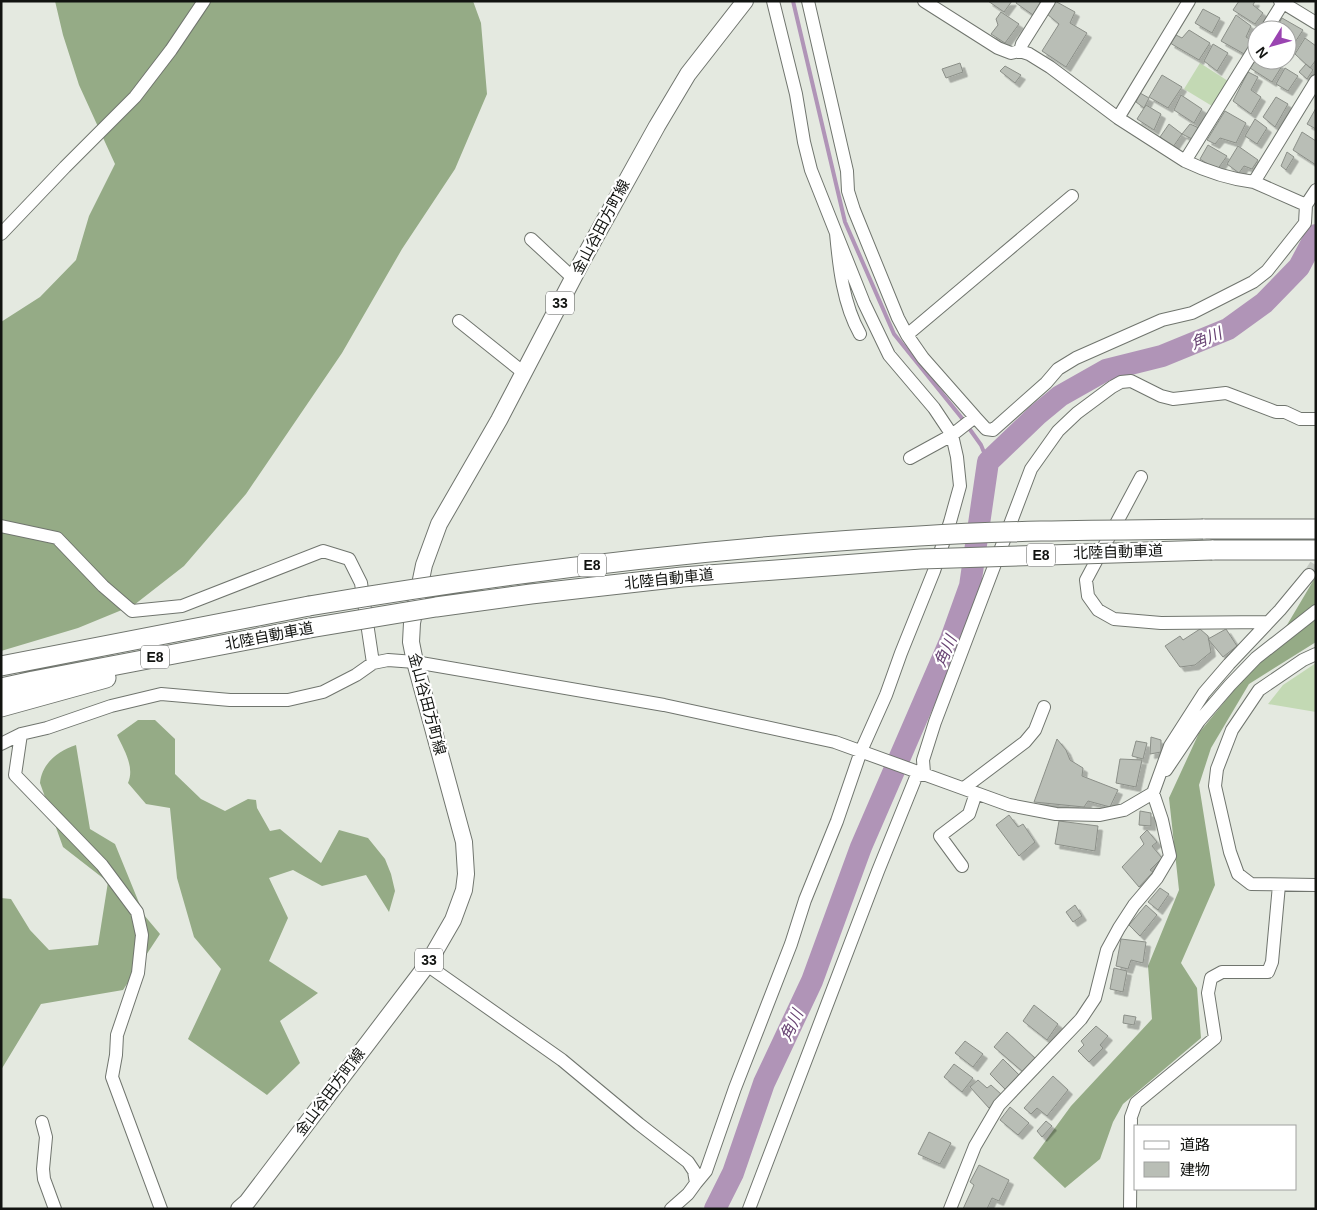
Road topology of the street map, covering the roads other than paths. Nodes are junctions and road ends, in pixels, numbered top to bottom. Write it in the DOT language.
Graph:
graph roads {
  1 [pos="204,1"];
  2 [pos="745,1"];
  3 [pos="772,1"];
  4 [pos="808,1"];
  5 [pos="924,1"];
  6 [pos="1049,1"];
  7 [pos="1189,1"];
  8 [pos="1283,2"];
  9 [pos="1272,20"];
  10 [pos="1316,23"];
  11 [pos="1020,51"];
  12 [pos="1247,61"];
  13 [pos="1316,81"];
  14 [pos="1118,118"];
  15 [pos="1185,161"];
  16 [pos="1254,182"];
  17 [pos="1316,190"];
  18 [pos="1072,196"];
  19 [pos="1306,205"];
  20 [pos="836,233"];
  21 [pos="1,234"];
  22 [pos="531,240"];
  23 [pos="573,278"];
  24 [pos="459,321"];
  25 [pos="860,334"];
  26 [pos="908,335"];
  27 [pos="524,373"];
  28 [pos="975,418"];
  29 [pos="1316,419"];
  30 [pos="952,435"];
  31 [pos="910,458"];
  32 [pos="1141,477"];
  33 [pos="1,526"];
  34 [pos="1316,529"];
  35 [pos="1316,550"];
  36 [pos="1309,575"];
  37 [pos="1316,611"];
  38 [pos="1268,622"];
  39 [pos="275,634"];
  40 [pos="1316,654"];
  41 [pos="415,662"];
  42 [pos="373,663"];
  43 [pos="1,666"];
  44 [pos="1,688"];
  45 [pos="1,707"];
  46 [pos="1044,707"];
  47 [pos="22,734"];
  48 [pos="1,744"];
  49 [pos="862,751"];
  50 [pos="923,773"];
  51 [pos="1158,780"];
  52 [pos="970,790"];
  53 [pos="1153,794"];
  54 [pos="962,866"];
  55 [pos="1279,885"];
  56 [pos="1316,886"];
  57 [pos="427,965"];
  58 [pos="42,1122"];
  59 [pos="696,1183"];
  60 [pos="55,1209"];
  61 [pos="161,1209"];
  62 [pos="239,1209"];
  63 [pos="671,1209"];
  64 [pos="749,1209"];
  65 [pos="950,1209"];
  66 [pos="1130,1209"];
  1 -- 21 [label="street"];
  2 -- 23 [label="main road, 金山谷田方町線 / 33"];
  3 -- 20 [label="street"];
  4 -- 26 [label="street"];
  5 -- 11 [label="street"];
  6 -- 11 [label="street"];
  7 -- 14 [label="street"];
  8 -- 9 [label="street"];
  8 -- 10 [label="street"];
  11 -- 14 [label="street"];
  12 -- 15 [label="street"];
  13 -- 16 [label="street"];
  14 -- 15 [label="street"];
  15 -- 16 [label="street"];
  16 -- 19 [label="street"];
  17 -- 19 [label="street"];
  18 -- 26 [label="street"];
  19 -- 28 [label="street"];
  20 -- 25 [label="street"];
  20 -- 30 [label="street"];
  22 -- 23 [label="street"];
  23 -- 27 [label="main road, 金山谷田方町線 / 33"];
  24 -- 27 [label="street"];
  26 -- 28 [label="street"];
  27 -- 41 [label="main road, 金山谷田方町線 / 33"];
  28 -- 30 [label="street"];
  29 -- 50 [label="street"];
  30 -- 31 [label="street"];
  30 -- 49 [label="street"];
  32 -- 38 [label="street"];
  33 -- 42 [label="street"];
  34 -- 43 [label="highway, 北陸自動車道 / E8, bridge"];
  35 -- 39 [label="highway, 北陸自動車道 / E8, bridge"];
  36 -- 38 [label="street"];
  37 -- 51 [label="street"];
  38 -- 51 [label="street"];
  39 -- 44 [label="highway, 北陸自動車道 / E8"];
  39 -- 45 [label="highway"];
  40 -- 55 [label="street"];
  41 -- 42 [label="street"];
  41 -- 49 [label="street"];
  41 -- 57 [label="main road, 金山谷田方町線 / 33"];
  42 -- 47 [label="street"];
  46 -- 52 [label="street"];
  47 -- 48 [label="street"];
  47 -- 61 [label="street"];
  49 -- 50 [label="street"];
  49 -- 59 [label="street"];
  50 -- 52 [label="street"];
  50 -- 64 [label="street"];
  51 -- 53 [label="street"];
  52 -- 53 [label="street"];
  52 -- 54 [label="street"];
  53 -- 65 [label="street"];
  55 -- 56 [label="street"];
  55 -- 66 [label="street"];
  57 -- 59 [label="street"];
  57 -- 62 [label="main road, 金山谷田方町線 / 33"];
  58 -- 60 [label="street"];
  59 -- 63 [label="street"];
}
